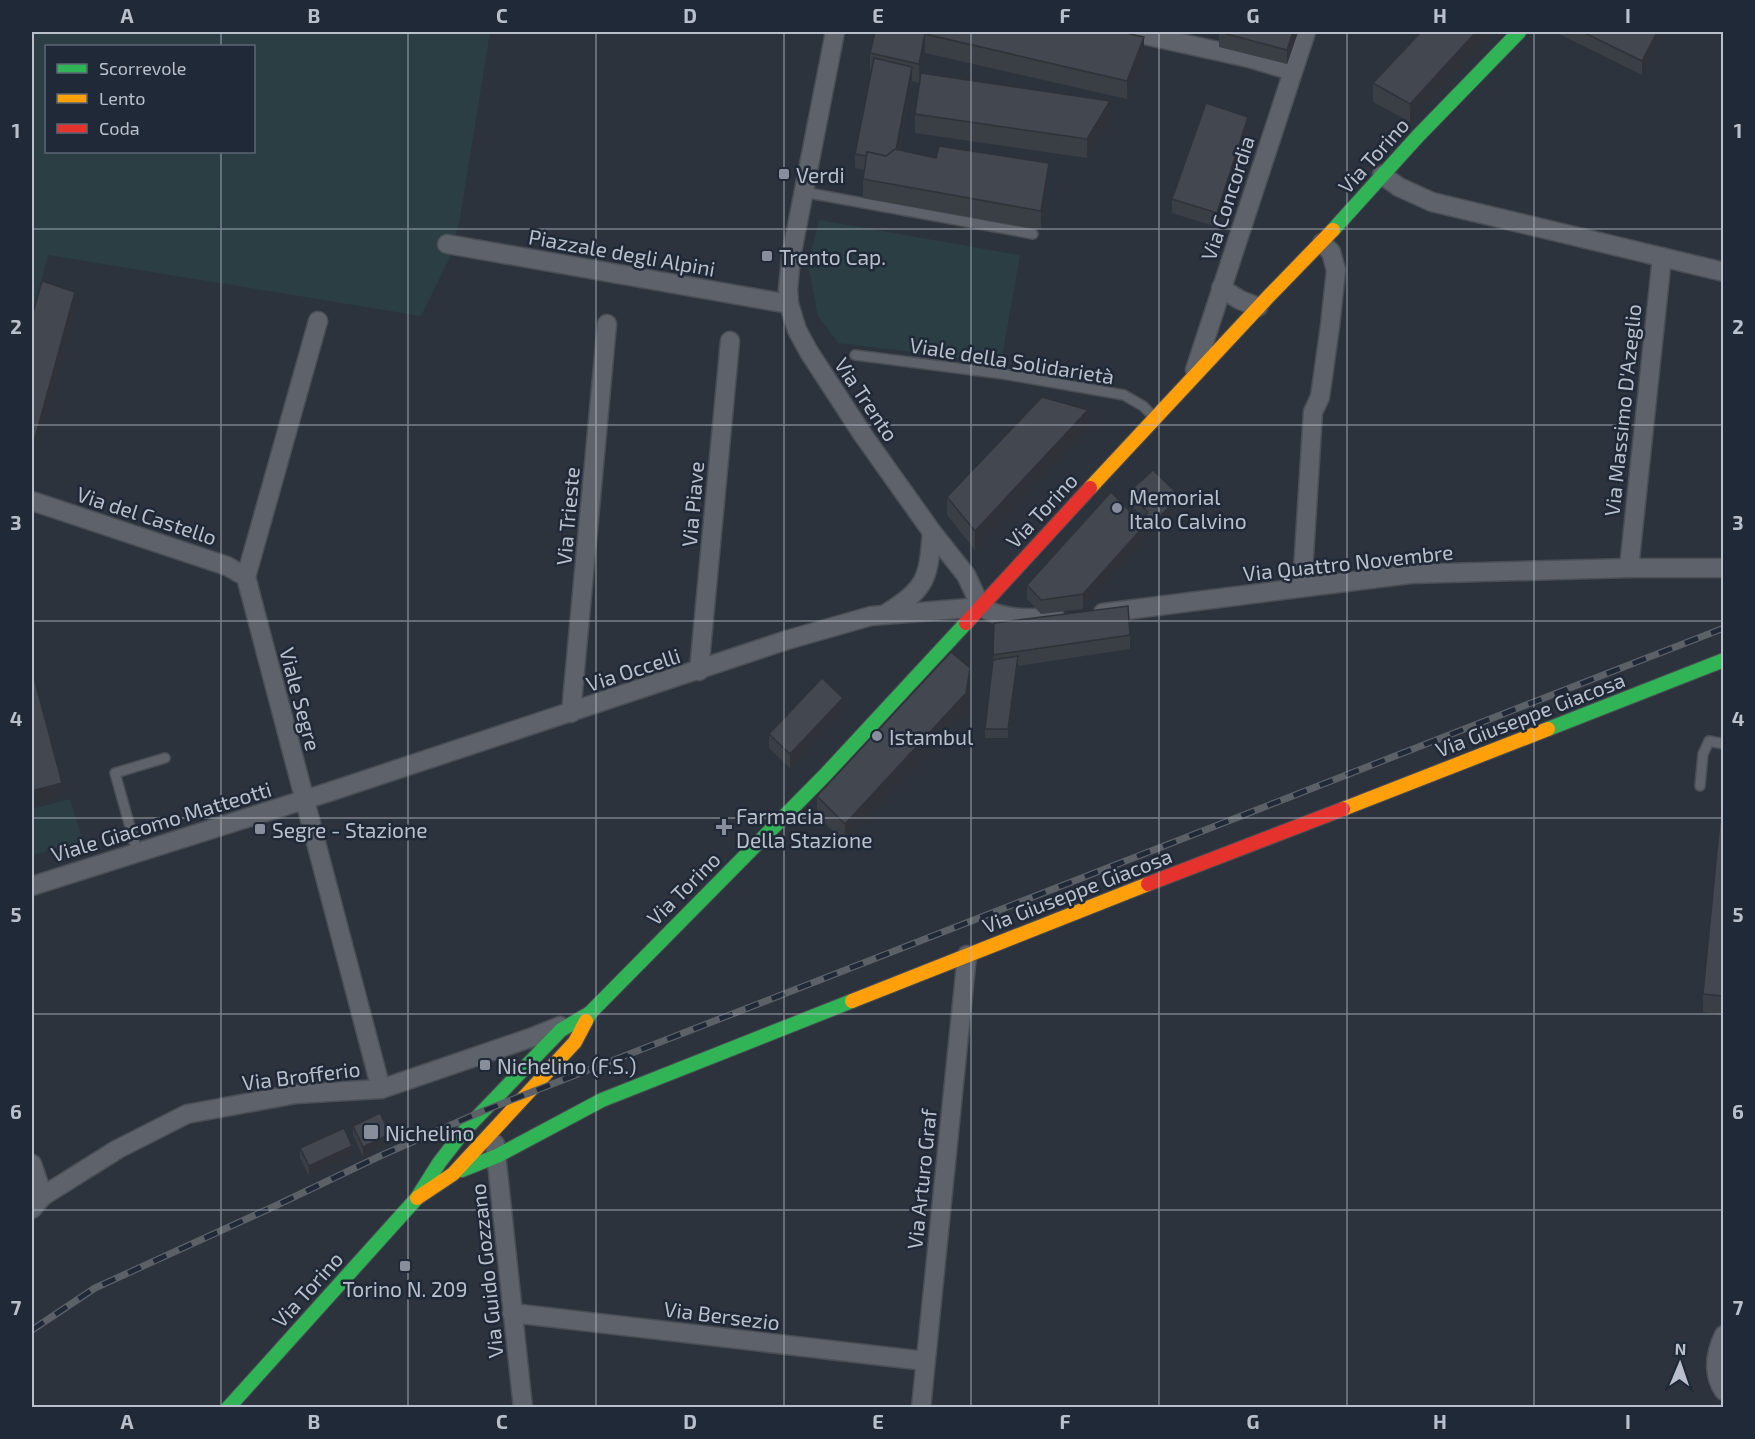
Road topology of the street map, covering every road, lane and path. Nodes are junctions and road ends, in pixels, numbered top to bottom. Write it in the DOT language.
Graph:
graph roads {
  1 [pos="835,32"];
  2 [pos="1131,32"];
  3 [pos="1306,32"];
  4 [pos="1519,32"];
  5 [pos="1171,36"];
  6 [pos="1292,71"];
  7 [pos="1382,174"];
  8 [pos="803,192"];
  9 [pos="1033,234"];
  10 [pos="1322,243"];
  11 [pos="447,244"];
  12 [pos="1662,257"];
  13 [pos="1724,272"];
  14 [pos="1221,288"];
  15 [pos="789,304"];
  16 [pos="1258,307"];
  17 [pos="318,321"];
  18 [pos="607,324"];
  19 [pos="730,341"];
  20 [pos="855,355"];
  21 [pos="1192,378"];
  22 [pos="1155,418"];
  23 [pos="32,501"];
  24 [pos="932,532"];
  25 [pos="1629,568"];
  26 [pos="1724,568"];
  27 [pos="246,577"];
  28 [pos="1302,586"];
  29 [pos="981,607"];
  30 [pos="885,614"];
  31 [pos="1724,660"];
  32 [pos="699,671"];
  33 [pos="571,713"];
  34 [pos="1724,744"];
  35 [pos="165,758"];
  36 [pos="1700,786"];
  37 [pos="304,800"];
  38 [pos="137,852"];
  39 [pos="32,885"];
  40 [pos="967,955"];
  41 [pos="590,1013"];
  42 [pos="542,1039"];
  43 [pos="381,1089"];
  44 [pos="493,1131"];
  45 [pos="497,1156"];
  46 [pos="32,1164"];
  47 [pos="453,1174"];
  48 [pos="417,1198"];
  49 [pos="37,1202"];
  50 [pos="512,1313"];
  51 [pos="1724,1335"];
  52 [pos="926,1361"];
  53 [pos="1724,1391"];
  54 [pos="228,1407"];
  55 [pos="523,1407"];
  56 [pos="921,1407"];
  1 -- 8 [label="street, Via Trento"];
  2 -- 5 [label="street"];
  3 -- 6 [label="street, Via Concordia"];
  4 -- 7 [label="main road, Via Torino"];
  5 -- 6 [label="street"];
  6 -- 14 [label="street, Via Concordia"];
  7 -- 10 [label="main road, Via Torino"];
  7 -- 12 [label="street"];
  8 -- 9 [label="lane"];
  8 -- 15 [label="street, Via Trento"];
  10 -- 16 [label="main road, Via Torino"];
  10 -- 28 [label="street"];
  11 -- 15 [label="street, Piazzale degli Alpini"];
  12 -- 13 [label="street"];
  12 -- 25 [label="street, Via Massimo D'Azeglio"];
  14 -- 16 [label="street"];
  14 -- 21 [label="street, Via Concordia"];
  15 -- 24 [label="street, Via Trento"];
  16 -- 21 [label="main road, Via Torino"];
  17 -- 27 [label="street"];
  18 -- 33 [label="street, Via Trieste"];
  19 -- 32 [label="street, Via Piave"];
  20 -- 22 [label="lane, Viale della Solidarietà"];
  21 -- 22 [label="main road, Via Torino"];
  22 -- 29 [label="main road, Via Torino"];
  23 -- 27 [label="street, Via del Castello"];
  24 -- 29 [label="street, Via Trento"];
  24 -- 30 [label="street"];
  25 -- 26 [label="street, Via Quattro Novembre"];
  25 -- 28 [label="street, Via Quattro Novembre"];
  27 -- 37 [label="street, Viale Segre"];
  28 -- 29 [label="street, Via Quattro Novembre"];
  29 -- 30 [label="street, Via Occelli"];
  29 -- 41 [label="main road, Via Torino"];
  30 -- 32 [label="street, Via Occelli"];
  31 -- 40 [label="main road, Via Giuseppe Giacosa"];
  32 -- 33 [label="street, Via Occelli"];
  33 -- 37 [label="street, Via Occelli"];
  34 -- 36 [label="lane"];
  35 -- 38 [label="lane"];
  37 -- 38 [label="street, Viale Giacomo Matteotti"];
  37 -- 43 [label="street, Viale Segre"];
  38 -- 39 [label="street, Viale Giacomo Matteotti"];
  40 -- 45 [label="main road, Via Giuseppe Giacosa"];
  40 -- 52 [label="street, Via Arturo Graf"];
  41 -- 42 [label="street, Via Brofferio"];
  41 -- 44 [label="main road, Via Torino"];
  42 -- 43 [label="street, Via Brofferio"];
  42 -- 48 [label="main road, Via Torino"];
  43 -- 49 [label="street, Via Brofferio"];
  44 -- 45 [label="street, Via Guido Gozzano"];
  44 -- 47 [label="main road, Via Torino"];
  45 -- 47 [label="main road, Via Giuseppe Giacosa"];
  45 -- 50 [label="street, Via Guido Gozzano"];
  46 -- 49 [label="street"];
  47 -- 48 [label="main road, Via Torino"];
  48 -- 54 [label="main road, Via Torino"];
  50 -- 52 [label="street, Via Bersezio"];
  50 -- 55 [label="street, Via Guido Gozzano"];
  51 -- 53 [label="street"];
  52 -- 56 [label="street, Via Arturo Graf"];
}
